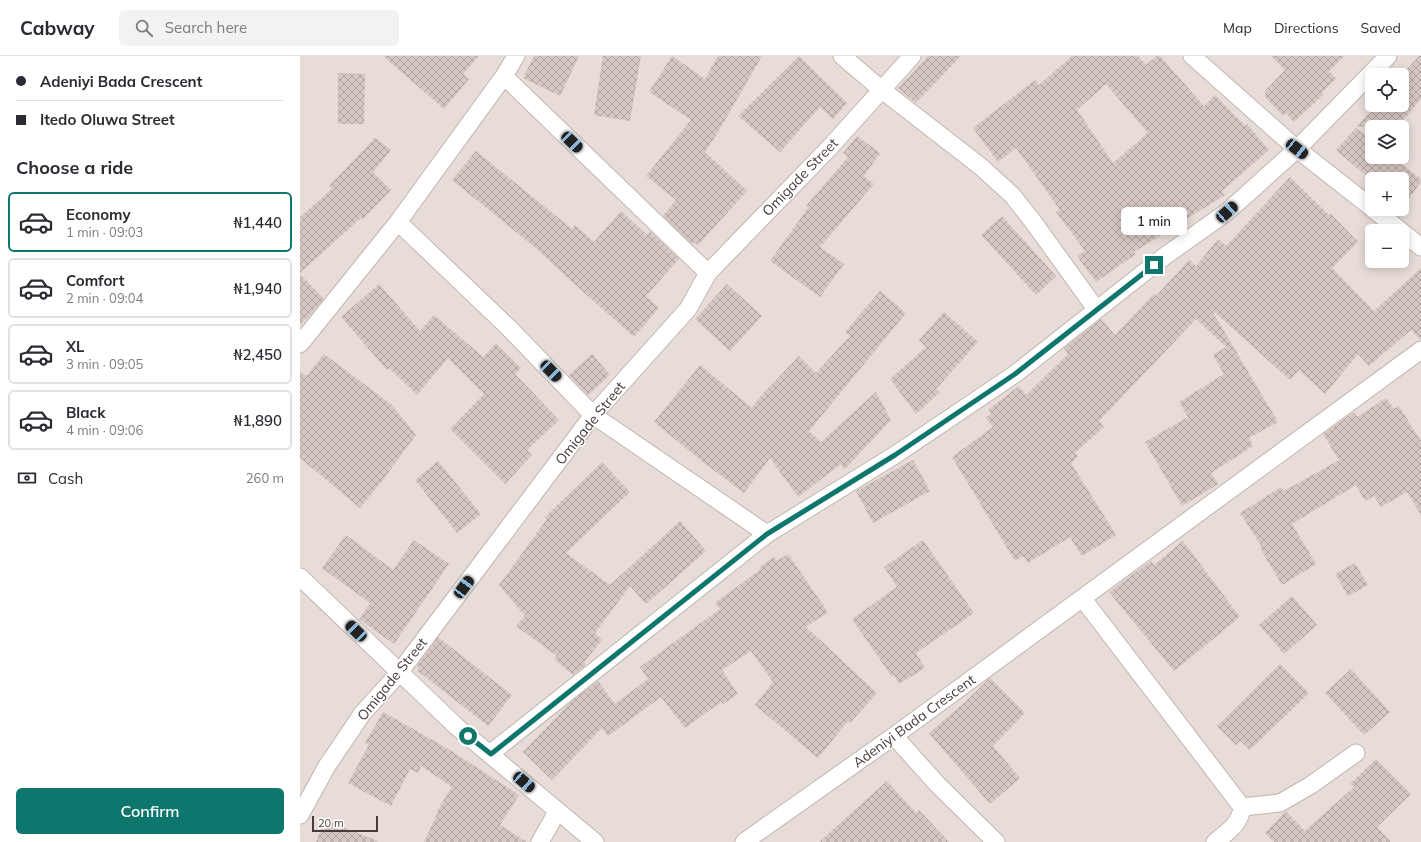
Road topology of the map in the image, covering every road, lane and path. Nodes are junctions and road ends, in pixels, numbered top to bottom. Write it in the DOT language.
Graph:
graph roads {
  1 [pos="516,56"];
  2 [pos="842,56"];
  3 [pos="912,56"];
  4 [pos="1192,56"];
  5 [pos="1388,56"];
  6 [pos="504,76"];
  7 [pos="882,90"];
  8 [pos="1297,149"];
  9 [pos="1365,202"];
  10 [pos="1383,216"];
  11 [pos="398,222"];
  12 [pos="1393,224"];
  13 [pos="1409,237"];
  14 [pos="1421,247"];
  15 [pos="708,273"];
  16 [pos="1096,309"];
  17 [pos="300,344"];
  18 [pos="1421,350"];
  19 [pos="593,416"];
  20 [pos="767,534"];
  21 [pos="300,577"];
  22 [pos="307,592"];
  23 [pos="1083,599"];
  24 [pos="399,673"];
  25 [pos="894,736"];
  26 [pos="1356,753"];
  27 [pos="491,754"];
  28 [pos="1242,807"];
  29 [pos="558,812"];
  30 [pos="300,815"];
  31 [pos="540,842"];
  32 [pos="595,842"];
  33 [pos="744,842"];
  34 [pos="996,842"];
  35 [pos="1215,842"];
  1 -- 6 [label="street"];
  2 -- 7 [label="street"];
  3 -- 7 [label="street, Omigade Street"];
  4 -- 8 [label="street"];
  5 -- 8 [label="street"];
  6 -- 11 [label="street"];
  6 -- 15 [label="street"];
  7 -- 15 [label="street, Omigade Street"];
  7 -- 16 [label="street"];
  8 -- 9 [label="street"];
  8 -- 16 [label="street"];
  10 -- 12 [label="street"];
  11 -- 17 [label="street"];
  11 -- 19 [label="street"];
  13 -- 14 [label="street"];
  15 -- 19 [label="street, Omigade Street"];
  16 -- 20 [label="street"];
  18 -- 23 [label="street, Adeniyi Bada Crescent"];
  19 -- 20 [label="street"];
  19 -- 24 [label="street, Omigade Street"];
  20 -- 27 [label="street"];
  21 -- 22 [label="street"];
  22 -- 24 [label="street"];
  23 -- 25 [label="street, Adeniyi Bada Crescent"];
  23 -- 28 [label="street"];
  24 -- 27 [label="street"];
  24 -- 30 [label="street, Omigade Street"];
  25 -- 33 [label="street, Adeniyi Bada Crescent"];
  25 -- 34 [label="street"];
  26 -- 28 [label="street"];
  27 -- 29 [label="street"];
  28 -- 35 [label="street"];
  29 -- 31 [label="street"];
  29 -- 32 [label="street"];
}
